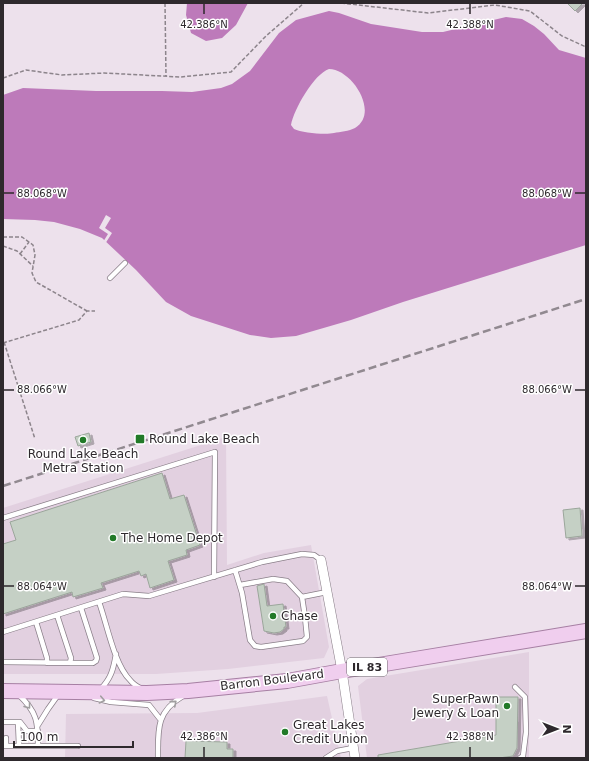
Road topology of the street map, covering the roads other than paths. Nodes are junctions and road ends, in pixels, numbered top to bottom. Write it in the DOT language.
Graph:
graph roads {
  1 [pos="126,263"];
  2 [pos="110,278"];
  3 [pos="3,518"];
  4 [pos="321,560"];
  5 [pos="235,570"];
  6 [pos="214,577"];
  7 [pos="240,585"];
  8 [pos="327,592"];
  9 [pos="302,597"];
  10 [pos="99,602"];
  11 [pos="81,608"];
  12 [pos="57,615"];
  13 [pos="36,622"];
  14 [pos="586,631"];
  15 [pos="3,632"];
  16 [pos="116,654"];
  17 [pos="3,662"];
  18 [pos="47,663"];
  19 [pos="70,663"];
  20 [pos="342,671"];
  21 [pos="515,687"];
  22 [pos="192,690"];
  23 [pos="8,691"];
  24 [pos="62,692"];
  25 [pos="97,693"];
  26 [pos="147,693"];
  27 [pos="160,719"];
  28 [pos="4,722"];
  29 [pos="18,722"];
  30 [pos="38,725"];
  31 [pos="6,728"];
  32 [pos="38,731"];
  33 [pos="6,738"];
  34 [pos="38,745"];
  35 [pos="4,746"];
  36 [pos="19,746"];
  37 [pos="78,746"];
  38 [pos="353,748"];
  39 [pos="158,758"];
  40 [pos="326,758"];
  41 [pos="355,758"];
  42 [pos="520,758"];
  1 -- 2 [label="lane"];
  3 -- 6 [label="lane"];
  4 -- 5 [label="lane"];
  4 -- 8 [label="street"];
  5 -- 6 [label="lane"];
  5 -- 7 [label="lane"];
  6 -- 10 [label="lane"];
  7 -- 9 [label="lane"];
  7 -- 9 [label="lane"];
  8 -- 9 [label="lane"];
  8 -- 20 [label="street"];
  10 -- 11 [label="lane"];
  10 -- 16 [label="lane"];
  11 -- 12 [label="lane"];
  11 -- 19 [label="lane"];
  12 -- 13 [label="lane"];
  12 -- 19 [label="lane"];
  13 -- 15 [label="lane"];
  13 -- 18 [label="lane"];
  14 -- 20 [label="main road, Barron Boulevard / IL 83"];
  16 -- 25 [label="lane"];
  16 -- 26 [label="lane"];
  17 -- 18 [label="lane"];
  18 -- 19 [label="lane"];
  20 -- 22 [label="main road, Barron Boulevard / IL 83"];
  20 -- 38 [label="street"];
  21 -- 42 [label="lane"];
  22 -- 26 [label="main road, Barron Boulevard / IL 83"];
  27 -- 22 [label="lane, one-way"];
  23 -- 24 [label="main road, Barron Boulevard / IL 83"];
  23 -- 30 [label="lane, one-way"];
  24 -- 25 [label="main road, Barron Boulevard / IL 83"];
  24 -- 27 [label="lane, one-way"];
  24 -- 30 [label="lane"];
  25 -- 26 [label="main road, Barron Boulevard / IL 83"];
  27 -- 39 [label="lane"];
  28 -- 29 [label="lane"];
  28 -- 31 [label="lane"];
  29 -- 32 [label="lane"];
  29 -- 36 [label="lane"];
  30 -- 32 [label="lane"];
  32 -- 34 [label="lane"];
  33 -- 35 [label="lane"];
  34 -- 36 [label="lane"];
  34 -- 37 [label="lane"];
  35 -- 36 [label="lane"];
  38 -- 40 [label="lane"];
  38 -- 41 [label="street"];
}
